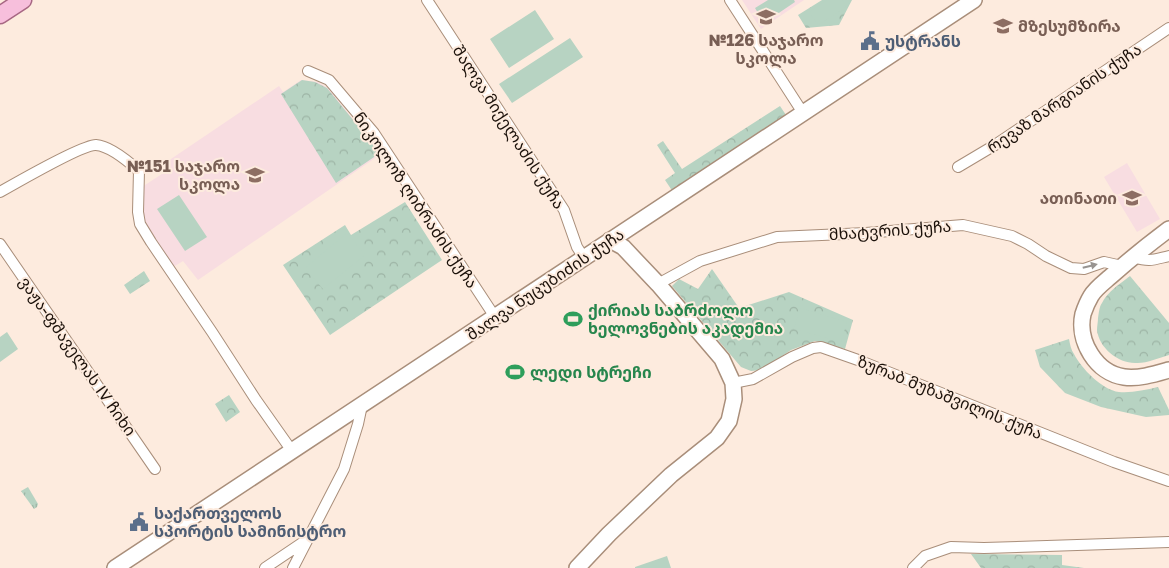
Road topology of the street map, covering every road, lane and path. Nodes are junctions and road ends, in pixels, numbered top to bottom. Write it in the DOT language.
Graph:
graph roads {
  1 [pos="23,0"];
  2 [pos="427,0"];
  3 [pos="730,0"];
  4 [pos="974,0"];
  5 [pos="0,15"];
  6 [pos="1169,28"];
  7 [pos="308,71"];
  8 [pos="803,113"];
  9 [pos="958,167"];
  10 [pos="0,192"];
  11 [pos="1169,229"];
  12 [pos="610,240"];
  13 [pos="0,244"];
  14 [pos="1169,256"];
  15 [pos="584,258"];
  16 [pos="1127,261"];
  17 [pos="658,284"];
  18 [pos="495,317"];
  19 [pos="1169,370"];
  20 [pos="733,383"];
  21 [pos="362,405"];
  22 [pos="292,451"];
  23 [pos="155,469"];
  24 [pos="1169,481"];
  25 [pos="310,538"];
  26 [pos="1169,542"];
  27 [pos="115,568"];
  28 [pos="265,568"];
  29 [pos="294,568"];
  30 [pos="577,568"];
  31 [pos="913,568"];
  1 -- 5 [label="main road"];
  2 -- 15 [label="street, შალვა მიქელაძის ქუჩა"];
  3 -- 8 [label="street"];
  4 -- 8 [label="main road, შალვა ნუცუბიძის ქუჩა"];
  6 -- 9 [label="street, რევაზ მარგიანის ქუჩა"];
  7 -- 18 [label="street, ნიკოლოზ ღიბრაძის ქუჩა"];
  8 -- 12 [label="main road, შალვა ნუცუბიძის ქუჩა"];
  10 -- 22 [label="street"];
  11 -- 16 [label="main road"];
  12 -- 15 [label="main road, შალვა ნუცუბიძის ქუჩა"];
  12 -- 17 [label="main road"];
  13 -- 23 [label="street, ვაჟა-ფშაველას IV ჩიხი"];
  14 -- 16 [label="street, მხატვრის ქუჩა"];
  15 -- 18 [label="main road, შალვა ნუცუბიძის ქუჩა"];
  17 -- 16 [label="street, მხატვრის ქუჩა, one-way"];
  16 -- 19 [label="main road"];
  17 -- 20 [label="main road"];
  18 -- 21 [label="main road, შალვა ნუცუბიძის ქუჩა"];
  20 -- 24 [label="street, ზურაბ მუზაშვილის ქუჩა"];
  20 -- 30 [label="main road"];
  21 -- 22 [label="main road, შალვა ნუცუბიძის ქუჩა"];
  21 -- 25 [label="street"];
  22 -- 27 [label="main road, შალვა ნუცუბიძის ქუჩა"];
  25 -- 28 [label="street"];
  25 -- 29 [label="street"];
  26 -- 31 [label="street"];
}
